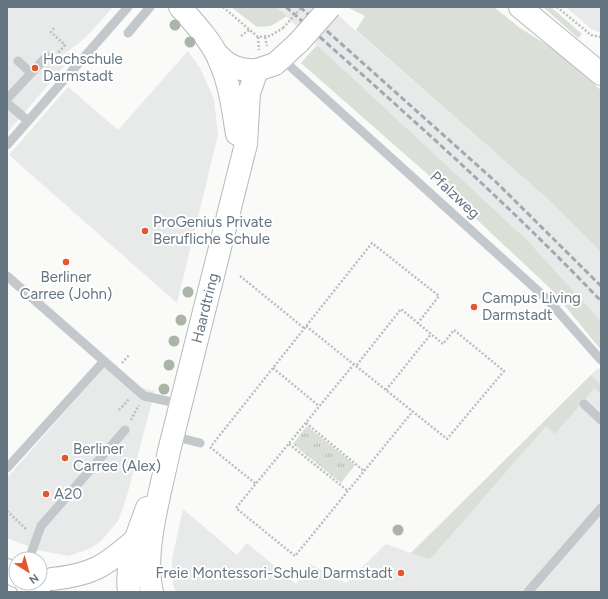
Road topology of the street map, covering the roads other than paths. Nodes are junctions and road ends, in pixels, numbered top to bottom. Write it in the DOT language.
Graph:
graph roads {
  1 [pos="128,7"];
  2 [pos="150,7"];
  3 [pos="180,7"];
  4 [pos="330,7"];
  5 [pos="520,7"];
  6 [pos="128,32"];
  7 [pos="274,53"];
  8 [pos="216,54"];
  9 [pos="51,56"];
  10 [pos="18,61"];
  11 [pos="257,70"];
  12 [pos="30,72"];
  13 [pos="601,74"];
  14 [pos="7,99"];
  15 [pos="7,103"];
  16 [pos="28,121"];
  17 [pos="7,145"];
  18 [pos="241,165"];
  19 [pos="7,276"];
  20 [pos="601,360"];
  21 [pos="104,361"];
  22 [pos="181,404"];
  23 [pos="584,404"];
  24 [pos="601,420"];
  25 [pos="125,430"];
  26 [pos="171,443"];
  27 [pos="200,443"];
  28 [pos="7,468"];
  29 [pos="601,508"];
  30 [pos="135,540"];
  31 [pos="32,551"];
  32 [pos="48,580"];
  33 [pos="48,582"];
  34 [pos="79,592"];
  35 [pos="128,592"];
  36 [pos="152,592"];
  37 [pos="528,592"];
  1 -- 16 [label="lane"];
  2 -- 6 [label="lane"];
  3 -- 8 [label="main road, Haardtring"];
  4 -- 7 [label="main road, bridge"];
  5 -- 13 [label="main road"];
  7 -- 11 [label="main road"];
  7 -- 20 [label="lane, Pfalzweg"];
  8 -- 11 [label="main road"];
  8 -- 18 [label="main road, Haardtring"];
  9 -- 12 [label="lane"];
  10 -- 12 [label="lane"];
  11 -- 18 [label="main road, Haardtring"];
  12 -- 14 [label="lane"];
  15 -- 16 [label="lane"];
  16 -- 17 [label="lane"];
  18 -- 22 [label="main road, Haardtring"];
  19 -- 21 [label="lane"];
  21 -- 22 [label="lane"];
  21 -- 28 [label="lane"];
  22 -- 26 [label="main road, Haardtring"];
  23 -- 24 [label="lane"];
  25 -- 31 [label="lane"];
  26 -- 27 [label="lane"];
  26 -- 30 [label="main road, Haardtring"];
  26 -- 36 [label="main road, Haardtring"];
  29 -- 37 [label="lane"];
  30 -- 32 [label="main road"];
  30 -- 35 [label="main road, Haardtring"];
  33 -- 34 [label="main road"];
}
